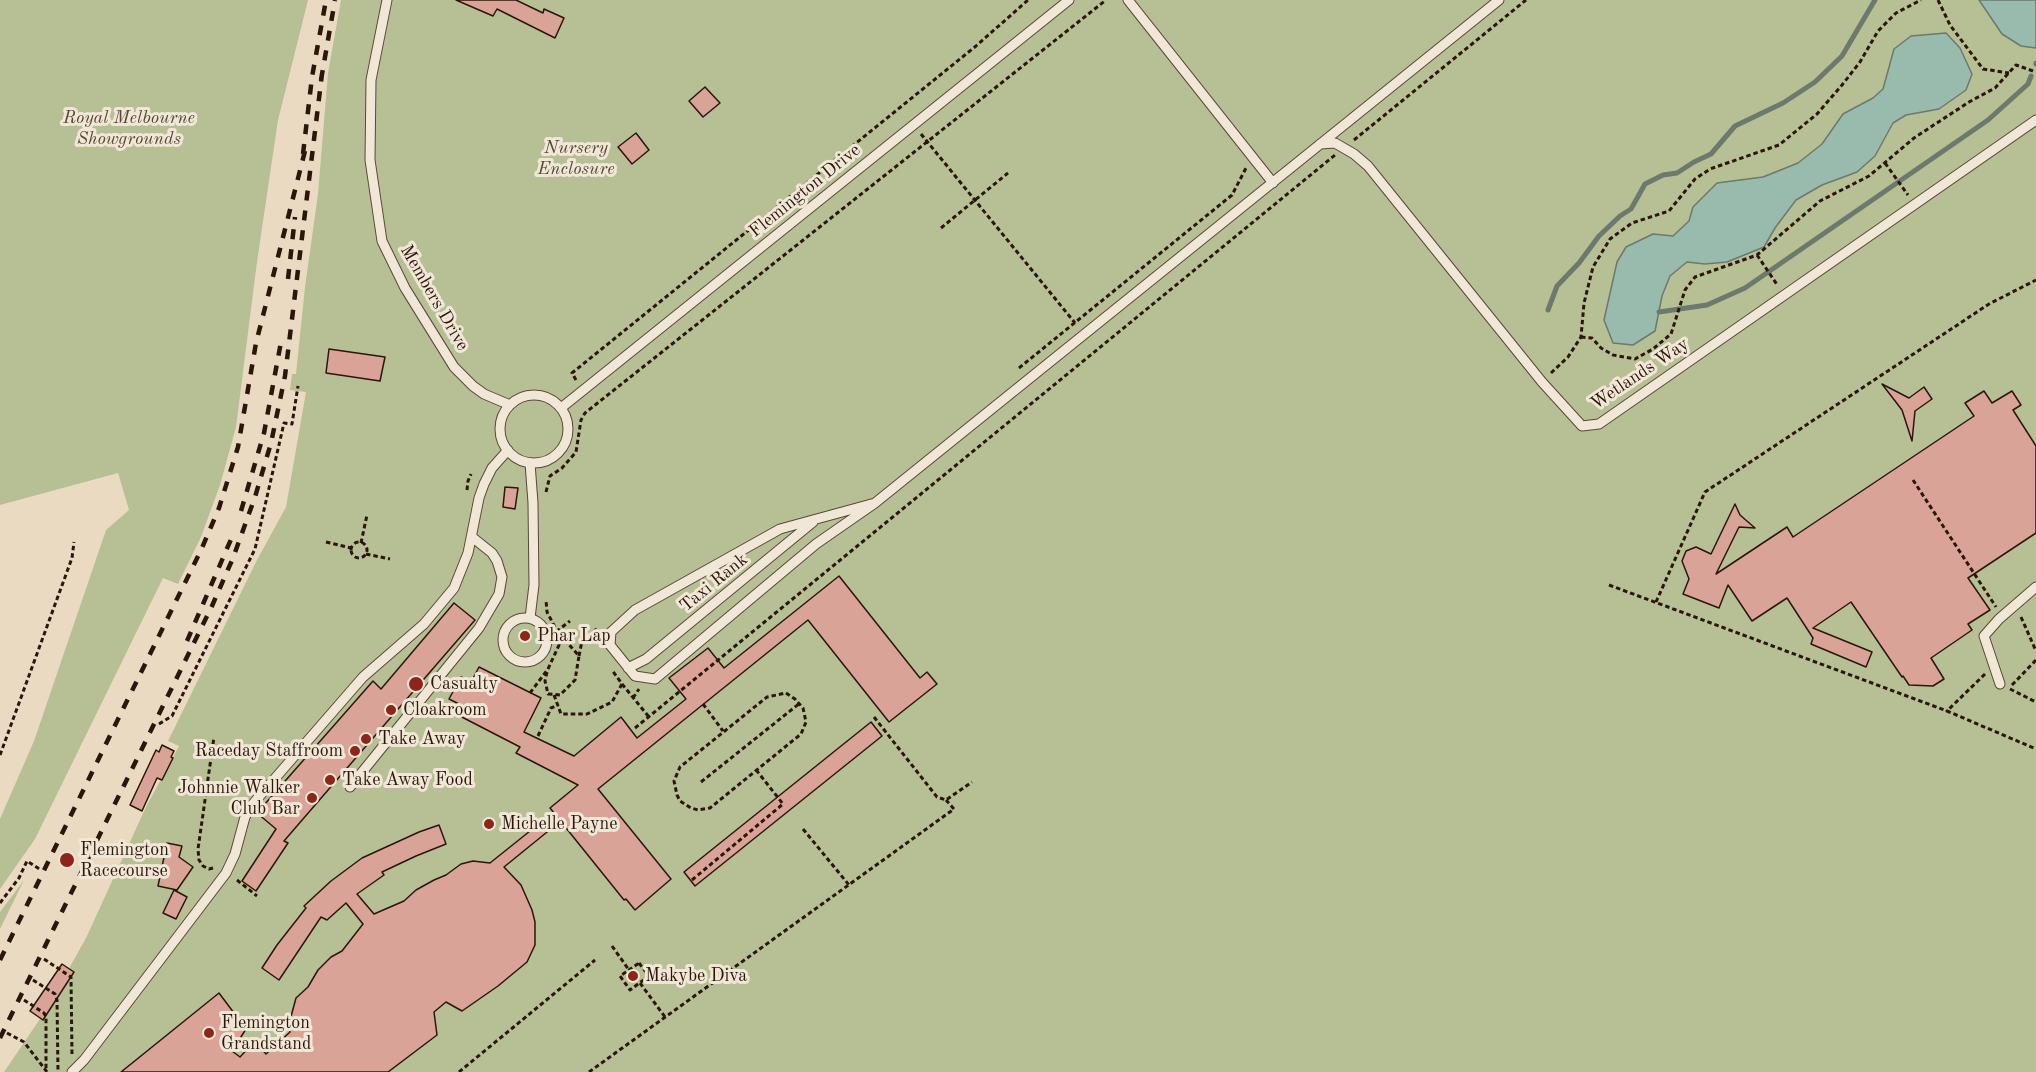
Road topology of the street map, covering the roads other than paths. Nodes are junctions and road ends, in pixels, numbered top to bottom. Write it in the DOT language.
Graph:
graph roads {
  1 [pos="387,0"];
  2 [pos="1069,0"];
  3 [pos="1128,0"];
  4 [pos="1499,0"];
  5 [pos="2036,120"];
  6 [pos="1320,144"];
  7 [pos="1273,183"];
  8 [pos="510,405"];
  9 [pos="561,408"];
  10 [pos="508,450"];
  11 [pos="530,463"];
  12 [pos="875,503"];
  13 [pos="817,519"];
  14 [pos="472,537"];
  15 [pos="2036,587"];
  16 [pos="530,618"];
  17 [pos="628,668"];
  18 [pos="2000,684"];
  19 [pos="350,787"];
  20 [pos="72,1072"];
  1 -- 8 [label="lane, Members Drive"];
  2 -- 9 [label="lane, Flemington Drive"];
  3 -- 7 [label="lane"];
  4 -- 6 [label="lane"];
  5 -- 6 [label="lane, Wetlands Way"];
  6 -- 7 [label="lane"];
  7 -- 12 [label="lane"];
  8 -- 9 [label="lane"];
  8 -- 10 [label="lane"];
  9 -- 11 [label="lane"];
  10 -- 11 [label="lane"];
  10 -- 14 [label="lane"];
  11 -- 16 [label="lane"];
  12 -- 13 [label="lane"];
  12 -- 17 [label="lane"];
  13 -- 17 [label="lane, Taxi Rank"];
  13 -- 17 [label="lane"];
  14 -- 19 [label="lane"];
  14 -- 20 [label="lane"];
  15 -- 18 [label="lane"];
  16 -- 16 [label="lane"];
}
